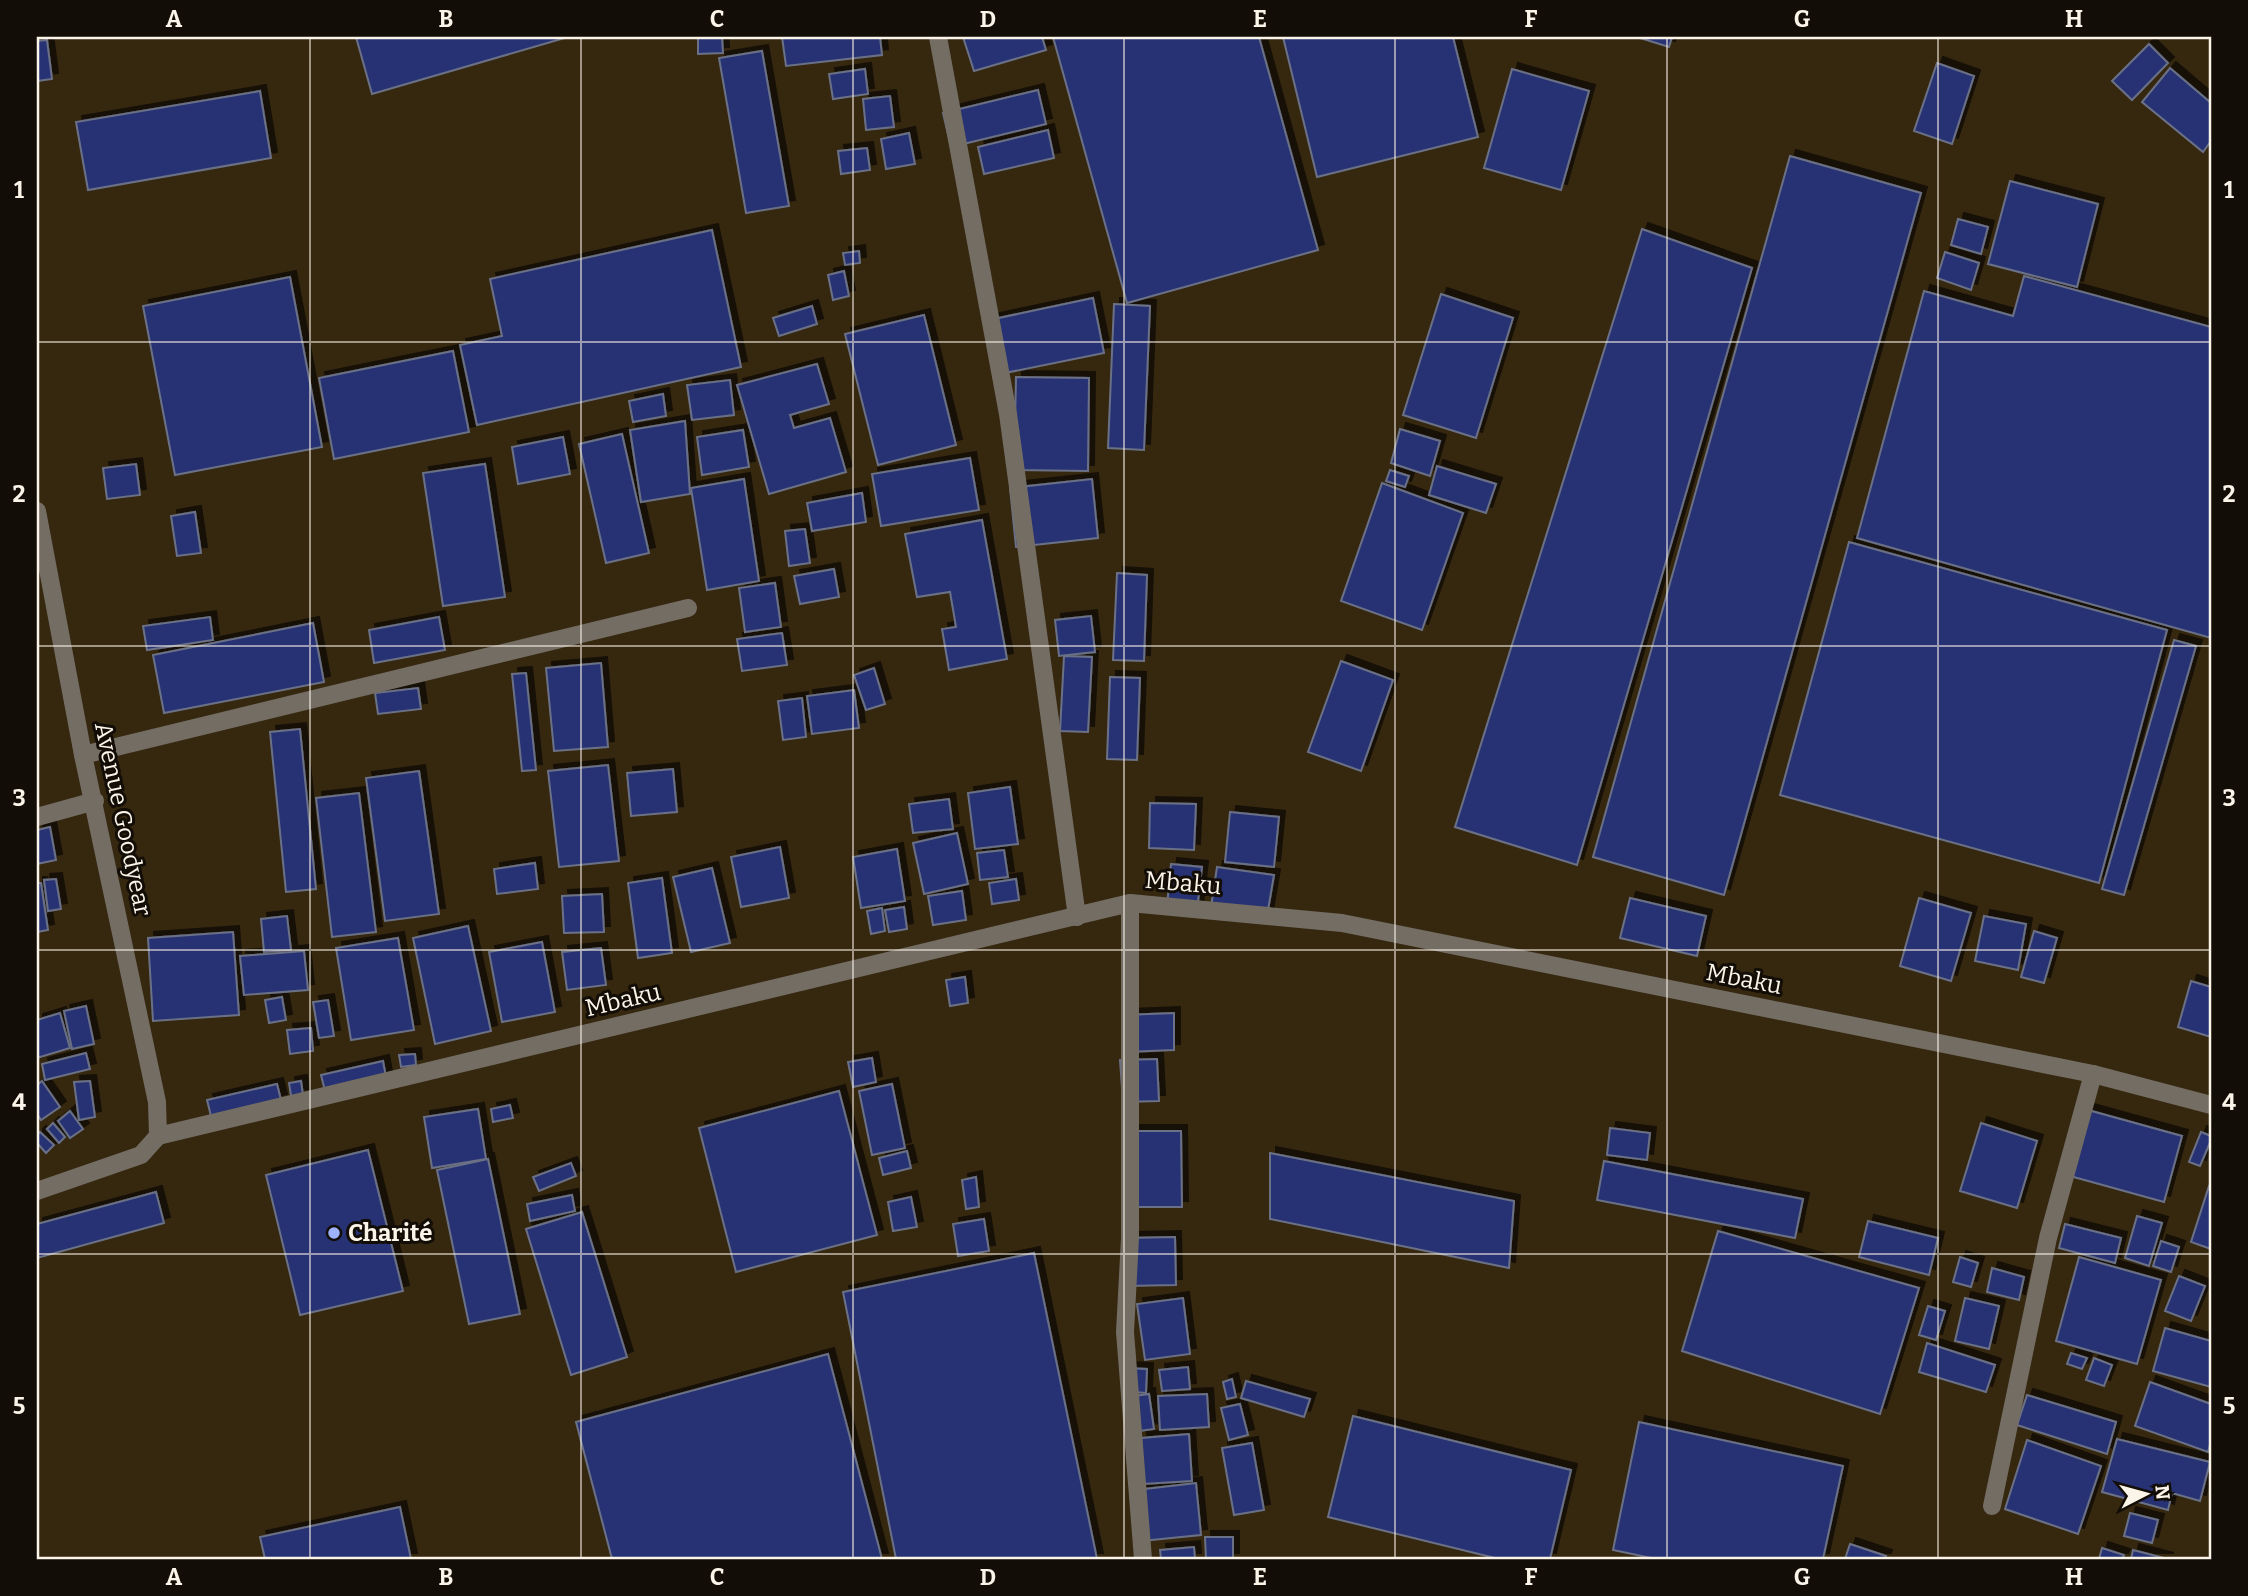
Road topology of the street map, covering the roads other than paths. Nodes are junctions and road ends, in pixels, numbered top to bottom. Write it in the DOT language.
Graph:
graph roads {
  1 [pos="938,37"];
  2 [pos="37,511"];
  3 [pos="40,536"];
  4 [pos="688,608"];
  5 [pos="83,755"];
  6 [pos="95,801"];
  7 [pos="37,817"];
  8 [pos="1130,903"];
  9 [pos="1077,917"];
  10 [pos="2092,1074"];
  11 [pos="2211,1105"];
  12 [pos="159,1136"];
  13 [pos="37,1191"];
  14 [pos="1992,1506"];
  15 [pos="1143,1559"];
  1 -- 9 [label="street"];
  2 -- 3 [label="street, Avenue Goodyear"];
  3 -- 5 [label="street, Avenue Goodyear"];
  4 -- 5 [label="street"];
  5 -- 6 [label="street, Avenue Goodyear"];
  6 -- 7 [label="street"];
  6 -- 12 [label="street, Avenue Goodyear"];
  8 -- 9 [label="street, Mbaku"];
  8 -- 10 [label="street, Mbaku"];
  8 -- 15 [label="street"];
  9 -- 12 [label="street, Mbaku"];
  10 -- 11 [label="street, Mbaku"];
  10 -- 14 [label="street"];
  12 -- 13 [label="street"];
}
